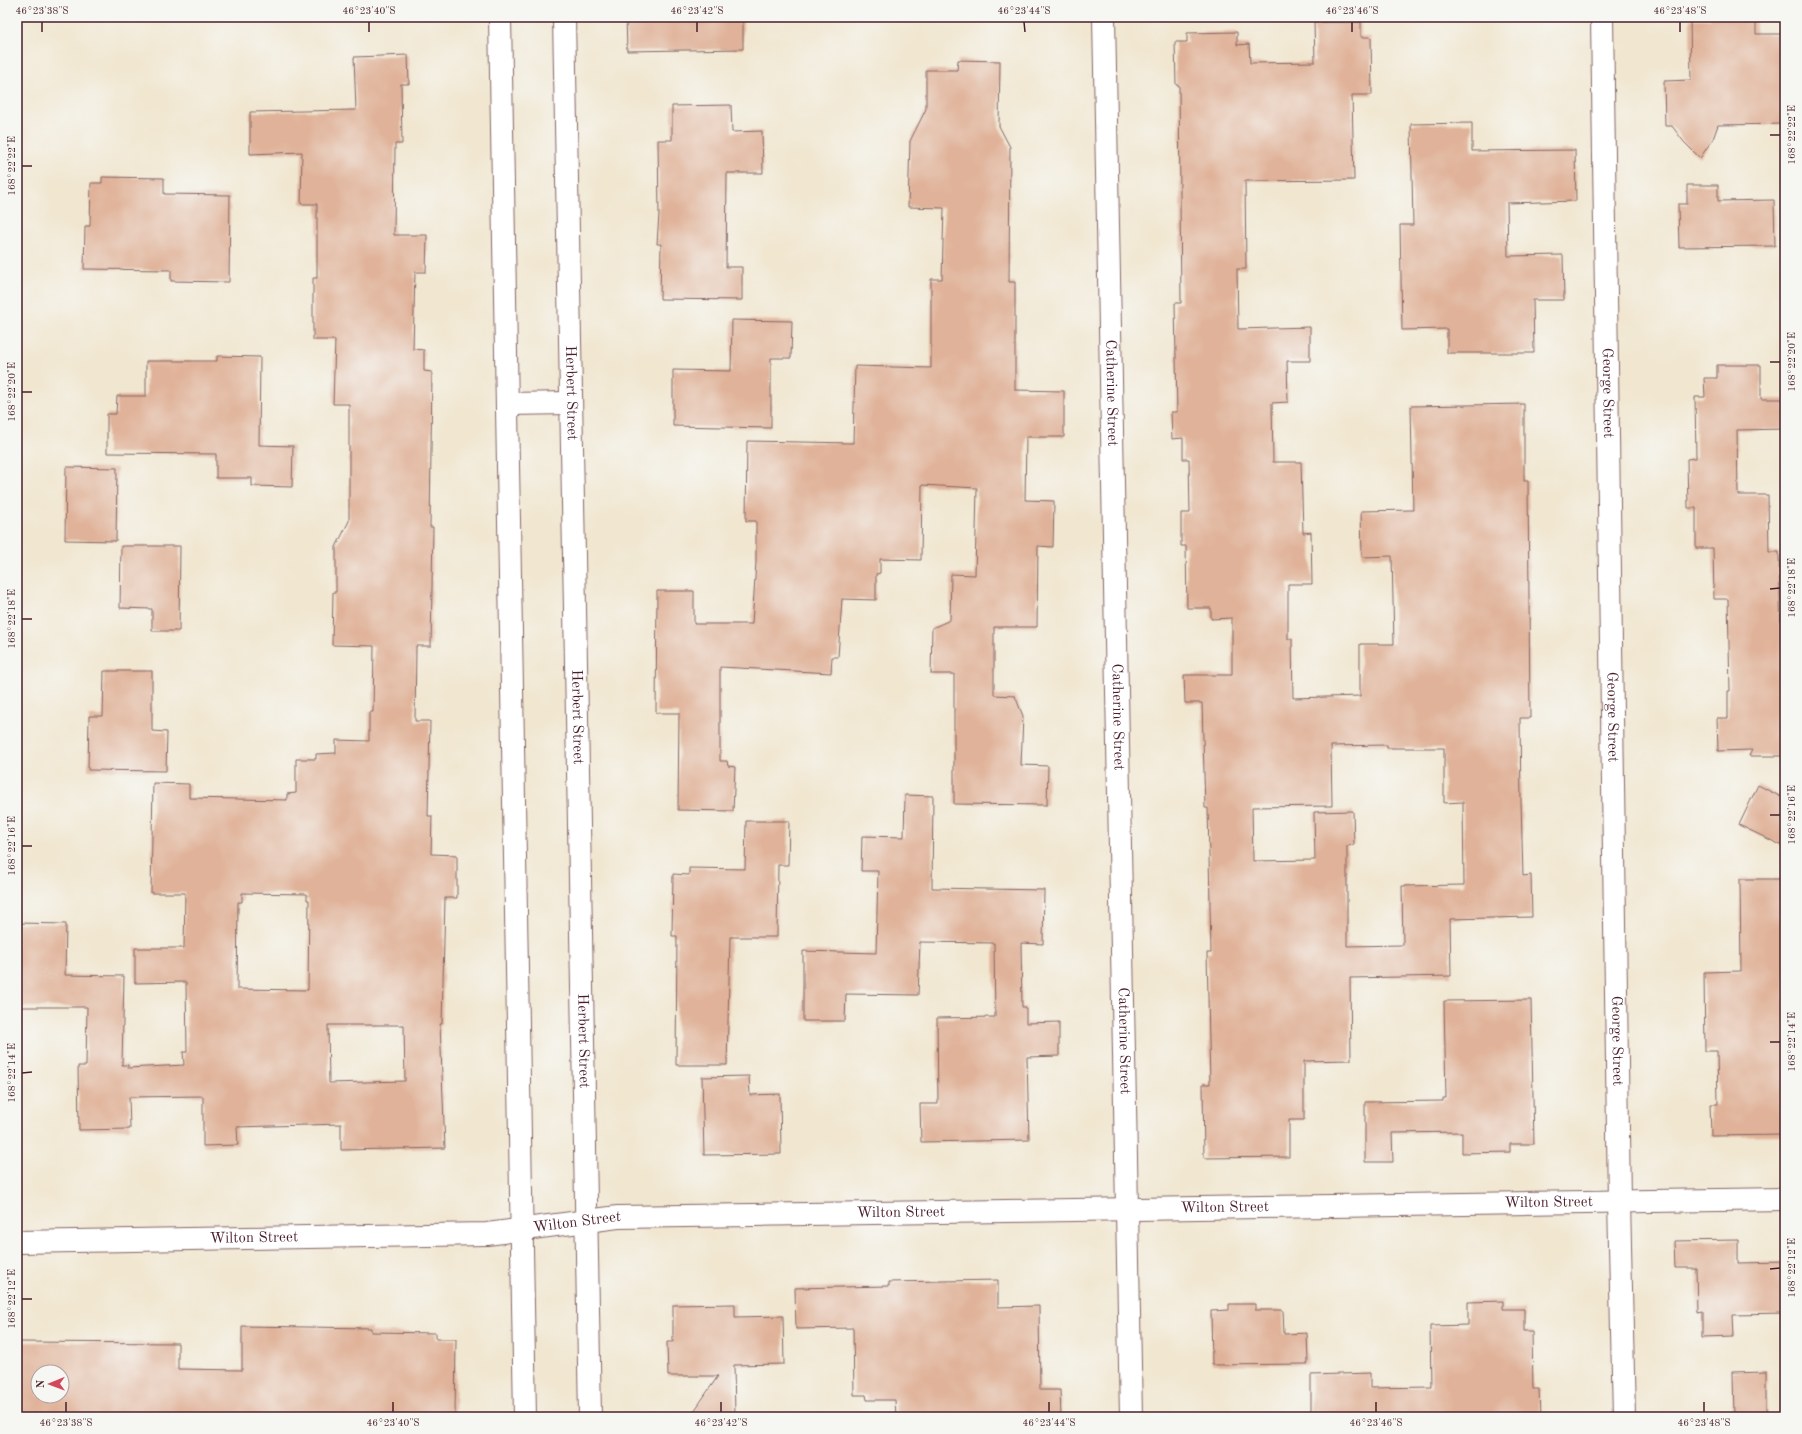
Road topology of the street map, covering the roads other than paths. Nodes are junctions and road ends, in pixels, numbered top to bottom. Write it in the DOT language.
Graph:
graph roads {
  1 [pos="500,17"];
  2 [pos="564,17"];
  3 [pos="1104,17"];
  4 [pos="1602,17"];
  5 [pos="571,403"];
  6 [pos="507,404"];
  7 [pos="1785,1200"];
  8 [pos="1619,1202"];
  9 [pos="1127,1210"];
  10 [pos="587,1220"];
  11 [pos="521,1229"];
  12 [pos="17,1242"];
  13 [pos="525,1417"];
  14 [pos="590,1417"];
  15 [pos="1131,1417"];
  16 [pos="1624,1417"];
  1 -- 6 [label="street"];
  2 -- 5 [label="street, Herbert Street"];
  3 -- 9 [label="street, Catherine Street"];
  4 -- 8 [label="street, George Street"];
  5 -- 6 [label="street"];
  5 -- 10 [label="street, Herbert Street"];
  6 -- 11 [label="street"];
  7 -- 8 [label="street, Wilton Street"];
  8 -- 9 [label="street, Wilton Street"];
  8 -- 16 [label="street, George Street"];
  9 -- 10 [label="street, Wilton Street"];
  9 -- 15 [label="street, Catherine Street"];
  10 -- 11 [label="street, Wilton Street"];
  10 -- 14 [label="street, Herbert Street"];
  11 -- 12 [label="street, Wilton Street"];
  11 -- 13 [label="street"];
}
